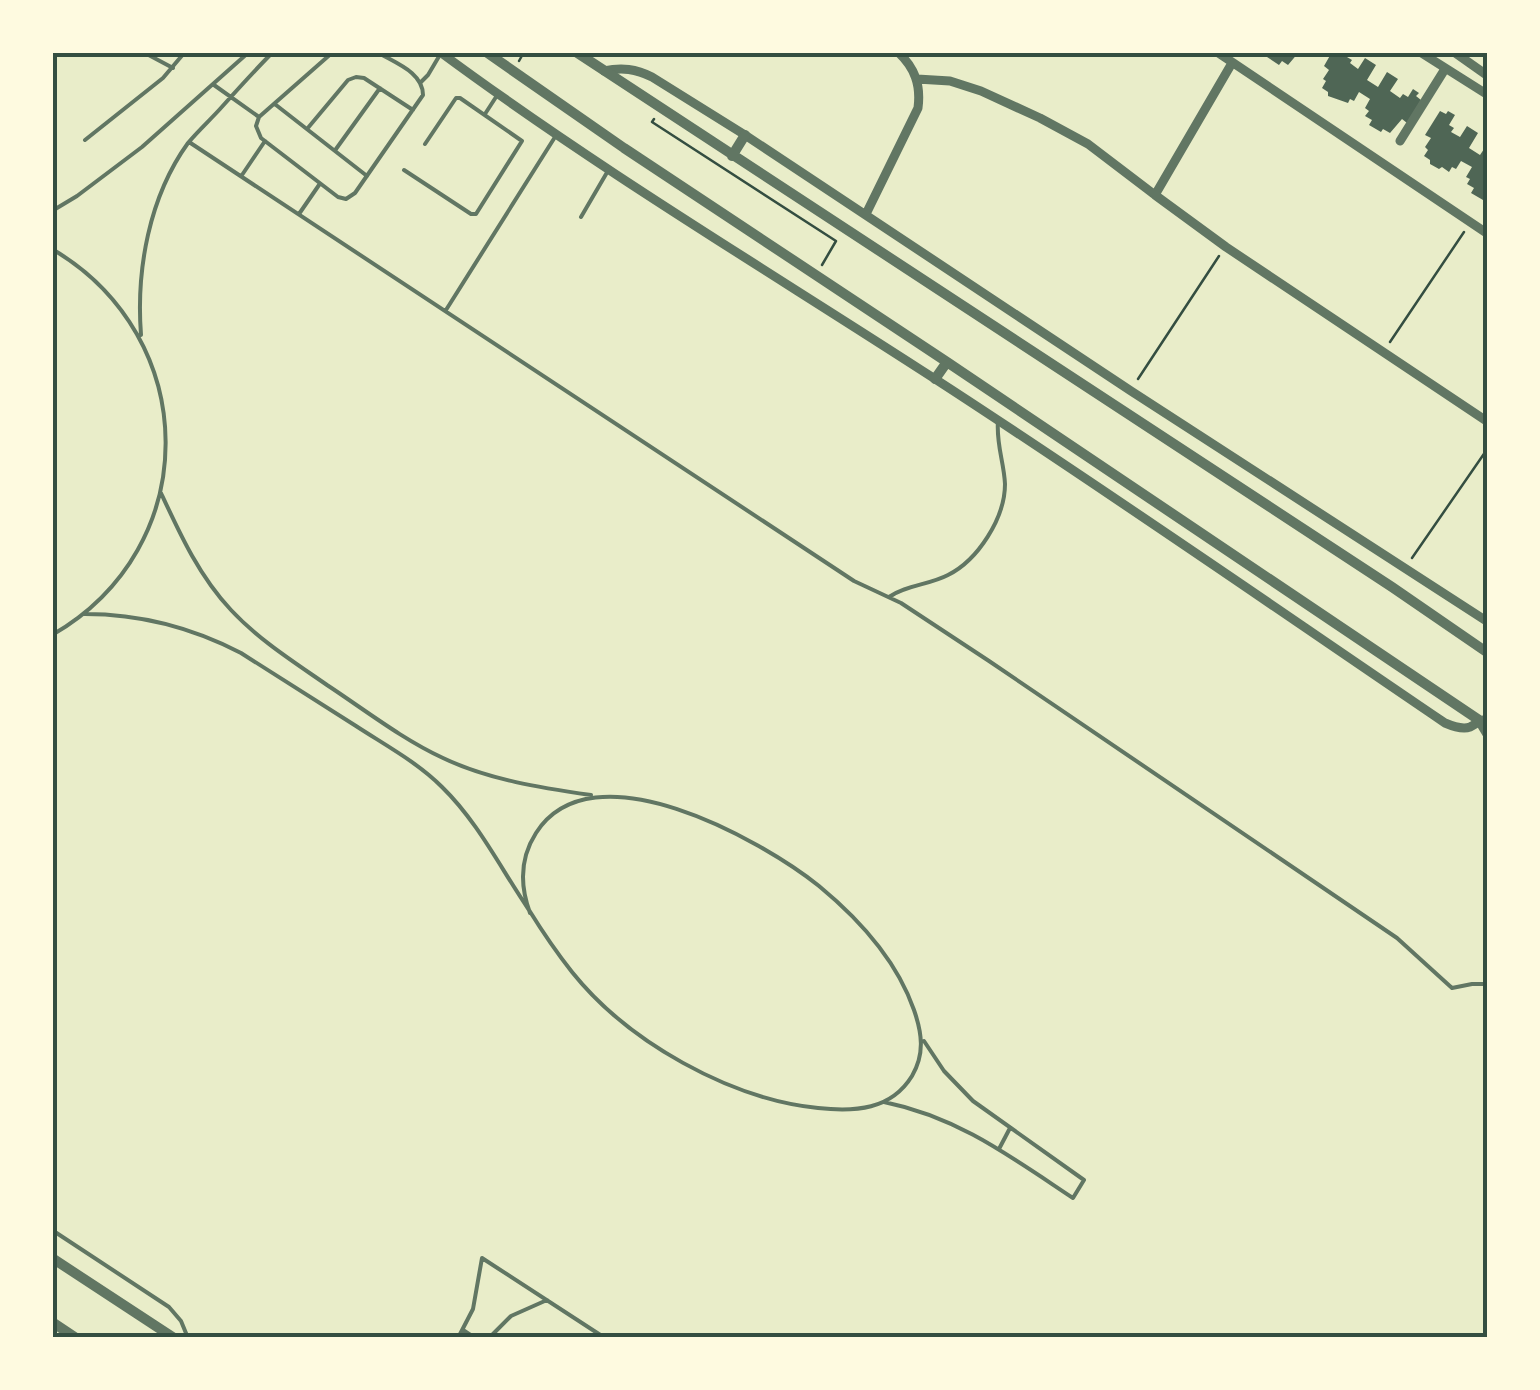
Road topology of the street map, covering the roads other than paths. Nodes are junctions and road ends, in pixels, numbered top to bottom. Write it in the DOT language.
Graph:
graph roads {
  1 [pos="143,52"];
  2 [pos="185,52"];
  3 [pos="249,52"];
  4 [pos="273,52"];
  5 [pos="333,52"];
  6 [pos="377,52"];
  7 [pos="486,52"];
  8 [pos="898,52"];
  9 [pos="1217,52"];
  10 [pos="1420,52"];
  11 [pos="1454,52"];
  12 [pos="440,53"];
  13 [pos="585,55"];
  14 [pos="1232,63"];
  15 [pos="173,68"];
  16 [pos="1445,69"];
  17 [pos="604,71"];
  18 [pos="1488,76"];
  19 [pos="917,79"];
  20 [pos="421,82"];
  21 [pos="214,85"];
  22 [pos="380,88"];
  23 [pos="1486,93"];
  24 [pos="498,94"];
  25 [pos="231,97"];
  26 [pos="275,104"];
  27 [pos="413,110"];
  28 [pos="485,114"];
  29 [pos="259,118"];
  30 [pos="308,129"];
  31 [pos="557,134"];
  32 [pos="745,136"];
  33 [pos="85,140"];
  34 [pos="265,141"];
  35 [pos="1400,141"];
  36 [pos="189,142"];
  37 [pos="425,144"];
  38 [pos="335,150"];
  39 [pos="732,156"];
  40 [pos="609,168"];
  41 [pos="404,170"];
  42 [pos="241,176"];
  43 [pos="368,176"];
  44 [pos="320,183"];
  45 [pos="1156,195"];
  46 [pos="52,211"];
  47 [pos="299,214"];
  48 [pos="866,214"];
  49 [pos="581,216"];
  50 [pos="1488,234"];
  51 [pos="52,248"];
  52 [pos="446,310"];
  53 [pos="142,340"];
  54 [pos="947,362"];
  55 [pos="936,379"];
  56 [pos="998,421"];
  57 [pos="1488,422"];
  58 [pos="161,493"];
  59 [pos="888,597"];
  60 [pos="85,614"];
  61 [pos="1488,622"];
  62 [pos="52,635"];
  63 [pos="1488,653"];
  64 [pos="1483,720"];
  65 [pos="1488,735"];
  66 [pos="596,796"];
  67 [pos="530,913"];
  68 [pos="1488,984"];
  69 [pos="921,1037"];
  70 [pos="884,1102"];
  71 [pos="1010,1128"];
  72 [pos="998,1149"];
  73 [pos="52,1230"];
  74 [pos="52,1258"];
  75 [pos="547,1300"];
  76 [pos="52,1322"];
  77 [pos="463,1330"];
  78 [pos="76,1338"];
  79 [pos="174,1338"];
  80 [pos="188,1338"];
  81 [pos="458,1338"];
  82 [pos="474,1338"];
  83 [pos="489,1338"];
  84 [pos="605,1338"];
  1 -- 15 [label="lane"];
  2 -- 15 [label="lane"];
  3 -- 21 [label="lane"];
  4 -- 25 [label="lane"];
  5 -- 26 [label="lane"];
  6 -- 20 [label="lane"];
  7 -- 54 [label="street"];
  8 -- 19 [label="street"];
  9 -- 14 [label="street"];
  10 -- 16 [label="street"];
  11 -- 18 [label="street"];
  12 -- 20 [label="lane"];
  12 -- 24 [label="street"];
  13 -- 17 [label="street"];
  14 -- 45 [label="street"];
  14 -- 50 [label="street"];
  15 -- 33 [label="lane"];
  16 -- 23 [label="street"];
  16 -- 35 [label="street"];
  17 -- 32 [label="street"];
  17 -- 39 [label="street"];
  19 -- 45 [label="street"];
  19 -- 48 [label="street"];
  20 -- 27 [label="lane"];
  21 -- 25 [label="lane"];
  21 -- 46 [label="lane"];
  22 -- 27 [label="lane"];
  22 -- 30 [label="lane"];
  22 -- 38 [label="lane"];
  24 -- 28 [label="lane"];
  24 -- 31 [label="street"];
  25 -- 29 [label="lane"];
  25 -- 36 [label="lane"];
  26 -- 29 [label="lane"];
  26 -- 30 [label="lane"];
  27 -- 43 [label="lane"];
  28 -- 37 [label="lane"];
  28 -- 41 [label="lane"];
  29 -- 34 [label="lane"];
  30 -- 38 [label="lane"];
  31 -- 40 [label="street"];
  31 -- 52 [label="lane"];
  32 -- 39 [label="street"];
  32 -- 48 [label="street"];
  34 -- 42 [label="lane"];
  34 -- 44 [label="lane"];
  36 -- 42 [label="lane"];
  36 -- 53 [label="lane"];
  38 -- 43 [label="lane"];
  39 -- 63 [label="street"];
  40 -- 49 [label="lane"];
  40 -- 55 [label="street"];
  42 -- 47 [label="lane"];
  43 -- 44 [label="lane"];
  44 -- 47 [label="lane"];
  45 -- 57 [label="street"];
  47 -- 52 [label="lane"];
  48 -- 61 [label="street"];
  51 -- 53 [label="lane"];
  52 -- 59 [label="lane"];
  53 -- 58 [label="lane"];
  54 -- 55 [label="street"];
  54 -- 64 [label="street"];
  55 -- 56 [label="street"];
  56 -- 59 [label="lane"];
  56 -- 64 [label="street"];
  58 -- 60 [label="lane"];
  58 -- 66 [label="lane"];
  59 -- 68 [label="lane"];
  60 -- 62 [label="lane"];
  60 -- 67 [label="lane"];
  64 -- 65 [label="street"];
  66 -- 67 [label="lane"];
  66 -- 69 [label="lane"];
  67 -- 70 [label="lane"];
  69 -- 70 [label="lane"];
  69 -- 71 [label="lane"];
  70 -- 72 [label="lane"];
  71 -- 72 [label="lane"];
  71 -- 72 [label="lane"];
  73 -- 80 [label="lane"];
  74 -- 79 [label="street"];
  75 -- 77 [label="lane"];
  75 -- 83 [label="lane"];
  75 -- 84 [label="lane"];
  76 -- 78 [label="street"];
  77 -- 81 [label="lane"];
  77 -- 82 [label="lane"];
}
